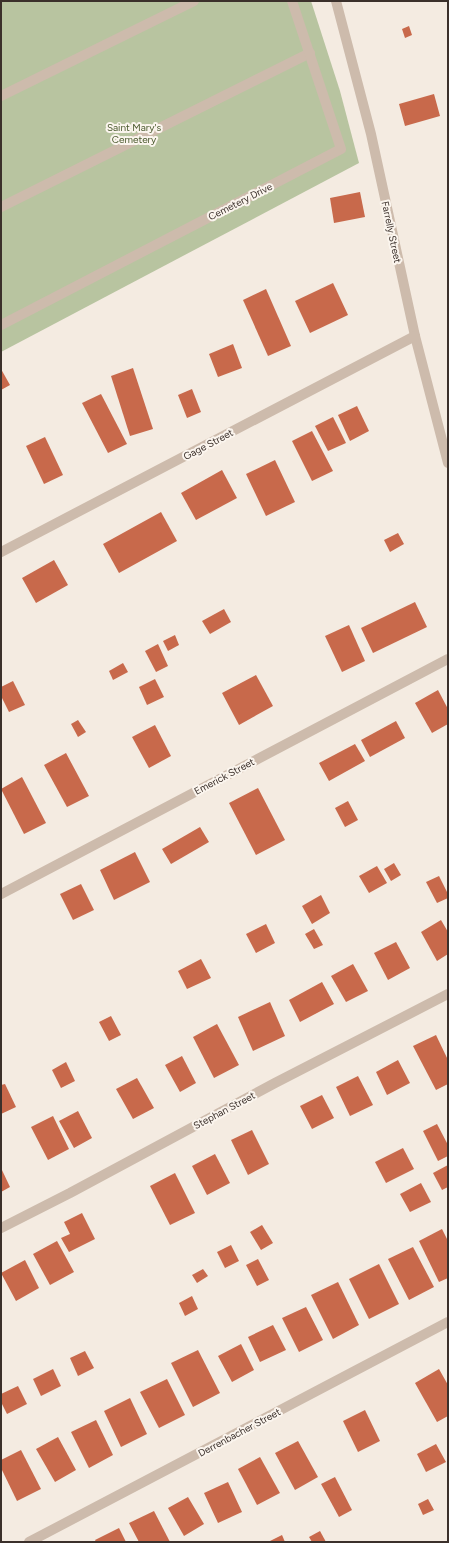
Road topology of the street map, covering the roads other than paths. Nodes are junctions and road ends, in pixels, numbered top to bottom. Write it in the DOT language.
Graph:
graph roads {
  1 [pos="194,1"];
  2 [pos="292,1"];
  3 [pos="336,1"];
  4 [pos="310,53"];
  5 [pos="1,96"];
  6 [pos="1,207"];
  7 [pos="1,324"];
  8 [pos="415,336"];
  9 [pos="448,463"];
  10 [pos="1,552"];
  11 [pos="448,659"];
  12 [pos="1,894"];
  13 [pos="448,994"];
  14 [pos="1,1228"];
  15 [pos="448,1322"];
  16 [pos="29,1542"];
  1 -- 5 [label="street"];
  2 -- 4 [label="street, Cemetery Drive"];
  3 -- 8 [label="street, Farrelly Street"];
  4 -- 6 [label="street"];
  4 -- 7 [label="street, Cemetery Drive"];
  8 -- 9 [label="street, Farrelly Street"];
  8 -- 10 [label="street, Gage Street"];
  11 -- 12 [label="street, Emerick Street"];
  13 -- 14 [label="street, Stephan Street"];
  15 -- 16 [label="street, Derrenbacher Street"];
}
